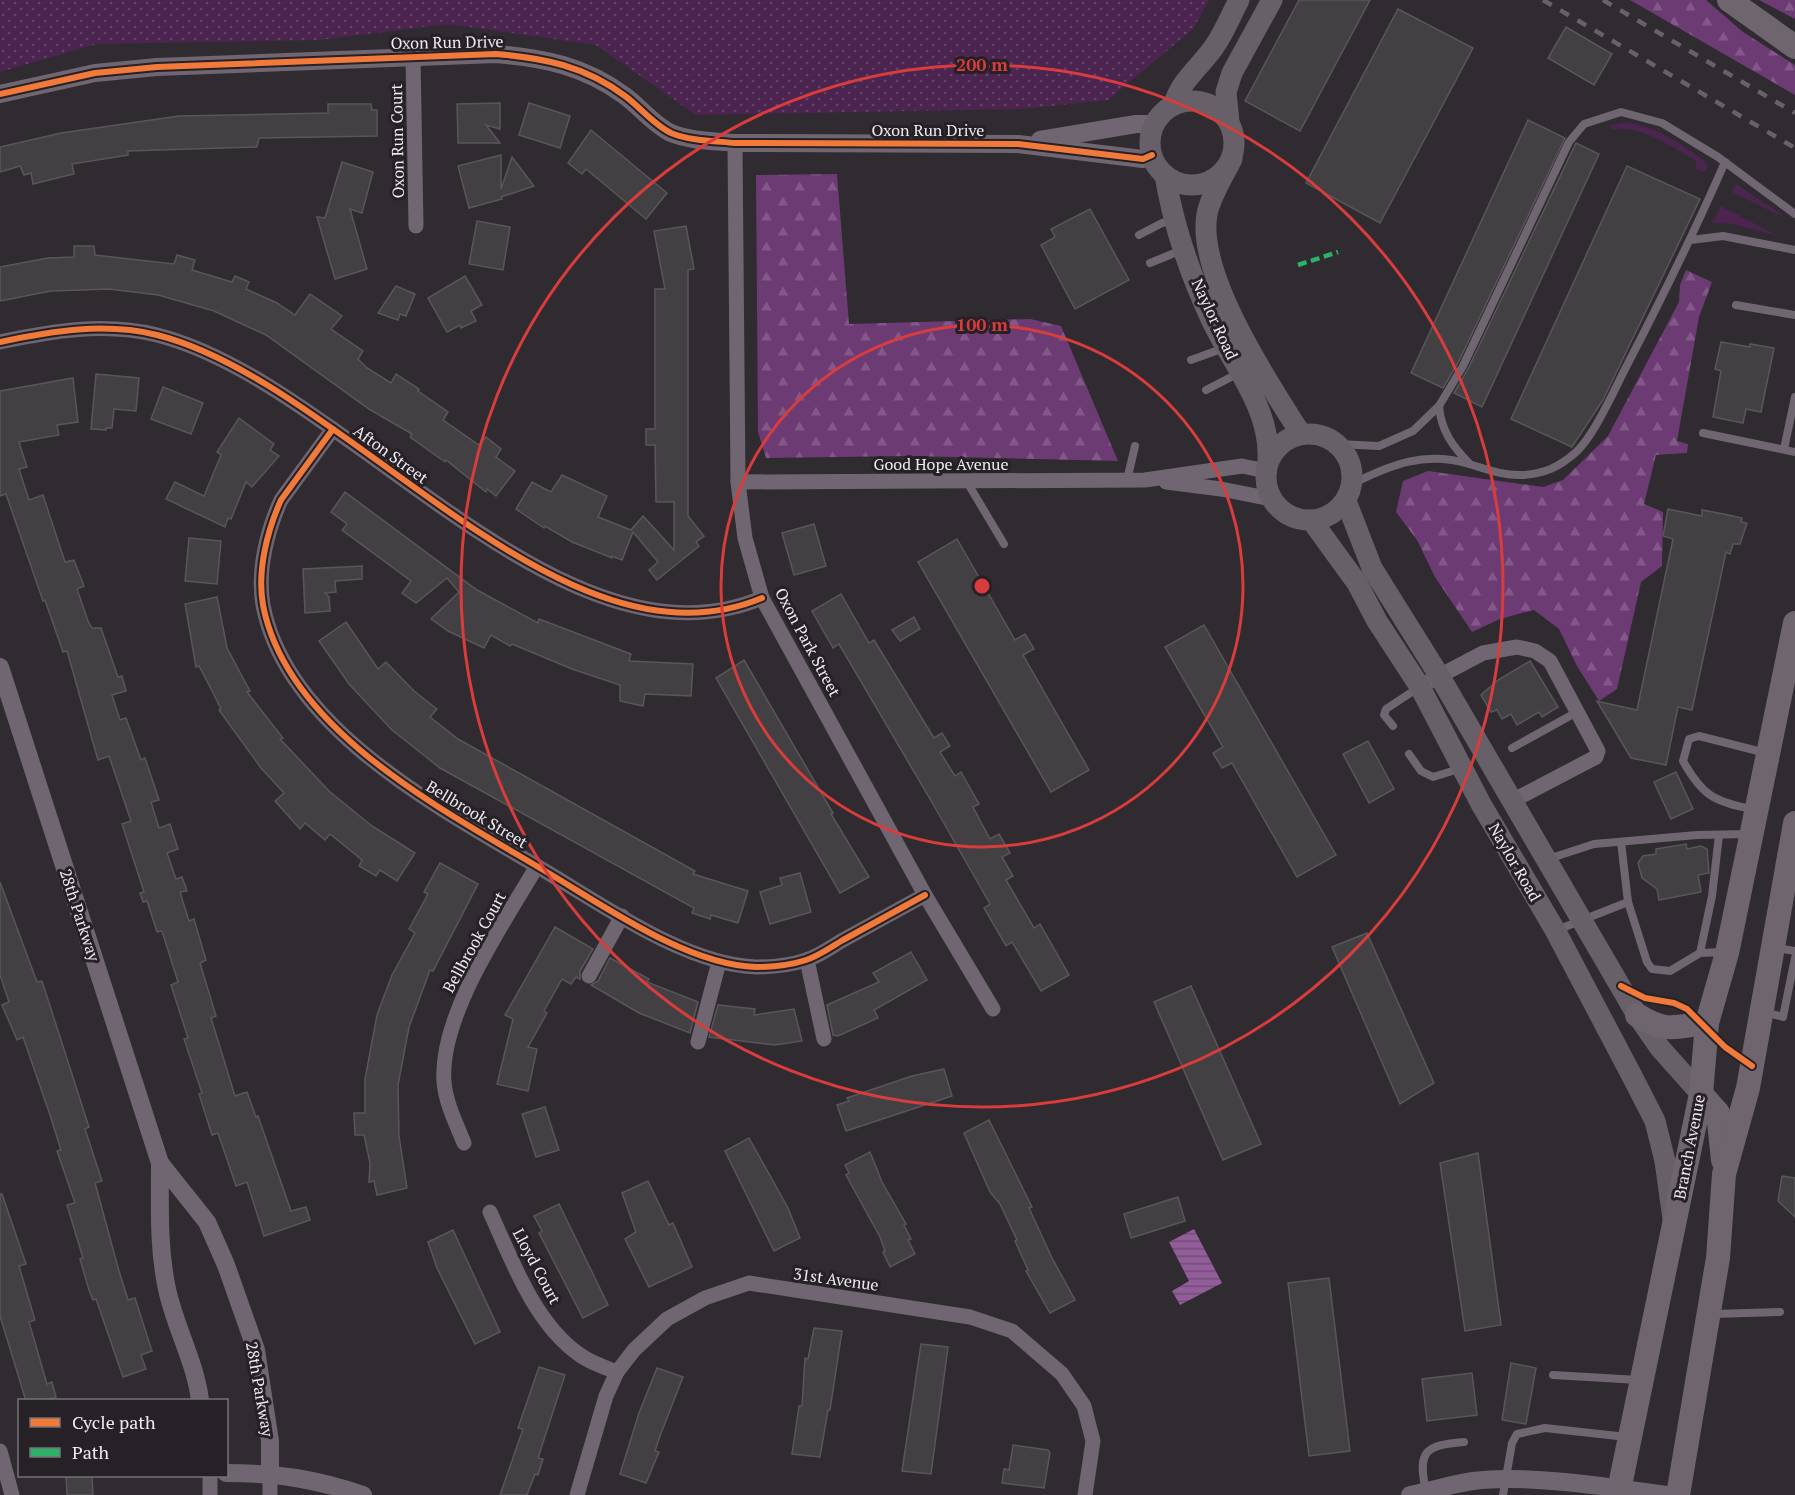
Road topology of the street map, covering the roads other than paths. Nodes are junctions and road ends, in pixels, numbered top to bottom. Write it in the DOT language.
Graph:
graph roads {
  1 [pos="1239,0"];
  2 [pos="1272,0"];
  3 [pos="1729,0"];
  4 [pos="1795,47"];
  5 [pos="413,55"];
  6 [pos="0,94"];
  7 [pos="1173,105"];
  8 [pos="1229,122"];
  9 [pos="1155,124"];
  10 [pos="735,143"];
  11 [pos="1018,144"];
  12 [pos="1152,155"];
  13 [pos="1232,159"];
  14 [pos="1725,162"];
  15 [pos="1165,175"];
  16 [pos="1795,214"];
  17 [pos="1174,221"];
  18 [pos="416,226"];
  19 [pos="1139,235"];
  20 [pos="1691,240"];
  21 [pos="1185,249"];
  22 [pos="1795,250"];
  23 [pos="1150,263"];
  24 [pos="1736,304"];
  25 [pos="1795,315"];
  26 [pos="0,342"];
  27 [pos="1225,348"];
  28 [pos="1191,360"];
  29 [pos="1241,372"];
  30 [pos="1206,390"];
  31 [pos="1795,397"];
  32 [pos="1439,406"];
  33 [pos="333,429"];
  34 [pos="1703,433"];
  35 [pos="1301,434"];
  36 [pos="1337,444"];
  37 [pos="1135,446"];
  38 [pos="1784,449"];
  39 [pos="1795,452"];
  40 [pos="1470,464"];
  41 [pos="1267,466"];
  42 [pos="1126,480"];
  43 [pos="1145,480"];
  44 [pos="738,482"];
  45 [pos="967,482"];
  46 [pos="1349,493"];
  47 [pos="1271,499"];
  48 [pos="1312,521"];
  49 [pos="1004,544"];
  50 [pos="762,598"];
  51 [pos="1795,622"];
  52 [pos="1,672"];
  53 [pos="1440,677"];
  54 [pos="1420,687"];
  55 [pos="1577,712"];
  56 [pos="1393,726"];
  57 [pos="1512,748"];
  58 [pos="1767,753"];
  59 [pos="1409,754"];
  60 [pos="1463,768"];
  61 [pos="1512,801"];
  62 [pos="1756,809"];
  63 [pos="1795,823"];
  64 [pos="1750,834"];
  65 [pos="1719,835"];
  66 [pos="1621,842"];
  67 [pos="1791,856"];
  68 [pos="1546,859"];
  69 [pos="537,866"];
  70 [pos="925,895"];
  71 [pos="1628,902"];
  72 [pos="622,916"];
  73 [pos="1581,920"];
  74 [pos="1555,930"];
  75 [pos="1784,949"];
  76 [pos="1727,952"];
  77 [pos="1700,953"];
  78 [pos="1795,958"];
  79 [pos="807,960"];
  80 [pos="719,962"];
  81 [pos="589,976"];
  82 [pos="993,1009"];
  83 [pos="1761,1012"];
  84 [pos="1637,1015"];
  85 [pos="1707,1023"];
  86 [pos="824,1039"];
  87 [pos="698,1042"];
  88 [pos="1701,1094"];
  89 [pos="464,1143"];
  90 [pos="160,1163"];
  91 [pos="1724,1174"];
  92 [pos="490,1212"];
  93 [pos="1673,1222"];
  94 [pos="1780,1312"];
  95 [pos="1708,1314"];
  96 [pos="617,1372"];
  97 [pos="1553,1375"];
  98 [pos="1641,1380"];
  99 [pos="200,1399"];
  100 [pos="1629,1437"];
  101 [pos="1464,1442"];
  102 [pos="0,1451"];
  103 [pos="228,1473"];
  104 [pos="270,1473"];
  105 [pos="210,1477"];
  106 [pos="1503,1487"];
  107 [pos="324,1489"];
  108 [pos="1618,1491"];
  109 [pos="1422,1494"];
  110 [pos="12,1495"];
  111 [pos="210,1495"];
  112 [pos="270,1495"];
  113 [pos="363,1495"];
  114 [pos="577,1495"];
  115 [pos="1085,1495"];
  116 [pos="1666,1495"];
  117 [pos="1678,1495"];
  1 -- 7 [label="main road"];
  2 -- 8 [label="main road"];
  3 -- 4 [label="highway"];
  5 -- 6 [label="street, Oxon Run Drive"];
  5 -- 10 [label="street, Oxon Run Drive"];
  5 -- 18 [label="street, Oxon Run Court"];
  7 -- 8 [label="main road"];
  7 -- 9 [label="main road"];
  8 -- 13 [label="main road"];
  9 -- 11 [label="street, Oxon Run Drive"];
  9 -- 12 [label="main road"];
  10 -- 11 [label="street, Oxon Run Drive"];
  10 -- 44 [label="street, Oxon Park Street"];
  11 -- 12 [label="street, Oxon Run Drive"];
  12 -- 15 [label="main road"];
  13 -- 15 [label="main road"];
  13 -- 35 [label="main road, Naylor Road"];
  14 -- 16 [label="lane"];
  14 -- 20 [label="lane"];
  14 -- 32 [label="lane"];
  15 -- 17 [label="main road, Naylor Road"];
  17 -- 19 [label="lane"];
  17 -- 21 [label="main road, Naylor Road"];
  20 -- 22 [label="lane"];
  20 -- 40 [label="lane"];
  21 -- 23 [label="lane"];
  21 -- 27 [label="main road, Naylor Road"];
  24 -- 25 [label="lane"];
  26 -- 33 [label="street, Afton Street"];
  27 -- 28 [label="lane"];
  27 -- 29 [label="main road, Naylor Road"];
  29 -- 30 [label="lane"];
  29 -- 41 [label="main road, Naylor Road"];
  31 -- 38 [label="lane"];
  32 -- 36 [label="lane"];
  32 -- 40 [label="lane"];
  33 -- 50 [label="street, Afton Street"];
  33 -- 69 [label="street, Bellbrook Street"];
  34 -- 38 [label="lane"];
  35 -- 36 [label="main road"];
  35 -- 41 [label="main road"];
  36 -- 46 [label="main road"];
  37 -- 42 [label="lane"];
  38 -- 39 [label="lane"];
  40 -- 46 [label="lane"];
  41 -- 43 [label="street, Good Hope Avenue"];
  41 -- 47 [label="main road"];
  42 -- 43 [label="street, Good Hope Avenue"];
  42 -- 45 [label="street, Good Hope Avenue"];
  43 -- 47 [label="street, Good Hope Avenue"];
  44 -- 45 [label="street, Good Hope Avenue"];
  44 -- 50 [label="street, Oxon Park Street"];
  45 -- 49 [label="lane"];
  46 -- 48 [label="main road"];
  46 -- 53 [label="main road, Naylor Road"];
  47 -- 48 [label="main road"];
  48 -- 54 [label="main road, Naylor Road"];
  50 -- 70 [label="street, Oxon Park Street"];
  51 -- 58 [label="highway, Branch Avenue"];
  52 -- 90 [label="street, 28th Parkway"];
  53 -- 54 [label="street"];
  53 -- 55 [label="street"];
  53 -- 61 [label="main road, Naylor Road"];
  54 -- 56 [label="lane"];
  54 -- 60 [label="main road, Naylor Road"];
  55 -- 57 [label="lane"];
  55 -- 61 [label="street"];
  58 -- 62 [label="highway, Branch Avenue"];
  58 -- 62 [label="lane"];
  59 -- 60 [label="lane"];
  60 -- 74 [label="main road, Naylor Road"];
  61 -- 68 [label="main road, Naylor Road"];
  62 -- 64 [label="highway, Branch Avenue"];
  63 -- 67 [label="highway"];
  64 -- 65 [label="lane"];
  64 -- 76 [label="highway, Branch Avenue"];
  65 -- 66 [label="lane"];
  65 -- 77 [label="lane"];
  66 -- 68 [label="lane"];
  66 -- 71 [label="lane"];
  67 -- 75 [label="highway"];
  68 -- 73 [label="main road, Naylor Road"];
  69 -- 72 [label="street, Bellbrook Street"];
  69 -- 89 [label="street, Bellbrook Court"];
  70 -- 79 [label="street, Bellbrook Street"];
  70 -- 82 [label="street, Oxon Park Street"];
  71 -- 73 [label="lane"];
  71 -- 77 [label="lane"];
  72 -- 80 [label="street, Bellbrook Street"];
  72 -- 81 [label="street"];
  73 -- 74 [label="lane"];
  73 -- 84 [label="main road, Naylor Road"];
  74 -- 93 [label="main road, Naylor Road"];
  75 -- 83 [label="highway"];
  76 -- 77 [label="lane"];
  76 -- 85 [label="highway, Branch Avenue"];
  78 -- 83 [label="lane"];
  79 -- 80 [label="street, Bellbrook Street"];
  79 -- 86 [label="street"];
  80 -- 87 [label="street"];
  83 -- 91 [label="highway"];
  84 -- 85 [label="highway"];
  84 -- 88 [label="main road, Naylor Road"];
  85 -- 88 [label="highway, Branch Avenue"];
  88 -- 91 [label="highway"];
  88 -- 93 [label="highway, Branch Avenue"];
  90 -- 99 [label="street, 28th Parkway"];
  90 -- 104 [label="street, 28th Parkway"];
  91 -- 95 [label="highway"];
  92 -- 96 [label="street, Lloyd Court"];
  93 -- 98 [label="highway, Branch Avenue"];
  94 -- 95 [label="lane"];
  95 -- 117 [label="highway"];
  96 -- 114 [label="street, 31st Avenue"];
  96 -- 115 [label="street, 31st Avenue"];
  97 -- 98 [label="lane"];
  98 -- 100 [label="highway, Branch Avenue"];
  100 -- 106 [label="lane"];
  100 -- 108 [label="highway, Branch Avenue"];
  101 -- 109 [label="lane"];
  102 -- 110 [label="street"];
  103 -- 104 [label="street"];
  104 -- 107 [label="street"];
  104 -- 112 [label="street, 28th Parkway"];
  105 -- 111 [label="street"];
  106 -- 108 [label="street"];
  106 -- 109 [label="street"];
  107 -- 113 [label="street"];
  108 -- 116 [label="street"];
}
